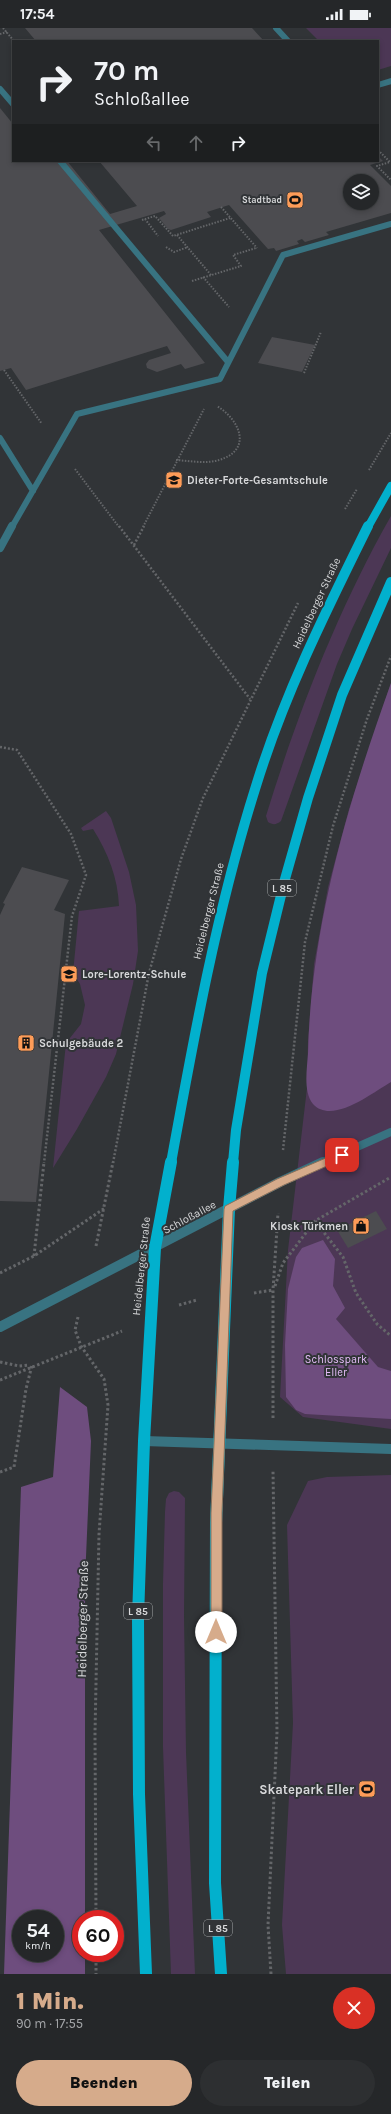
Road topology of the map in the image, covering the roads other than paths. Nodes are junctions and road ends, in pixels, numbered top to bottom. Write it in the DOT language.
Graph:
graph roads {
  1 [pos="276,28"];
  2 [pos="287,40"];
  3 [pos="391,81"];
  4 [pos="379,85"];
  5 [pos="0,88"];
  6 [pos="12,103"];
  7 [pos="61,162"];
  8 [pos="391,224"];
  9 [pos="228,362"];
  10 [pos="0,438"];
  11 [pos="391,486"];
  12 [pos="33,491"];
  13 [pos="0,548"];
  14 [pos="391,582"];
  15 [pos="391,1132"];
  16 [pos="229,1209"];
  17 [pos="155,1248"];
  18 [pos="0,1327"];
  19 [pos="144,1441"];
  20 [pos="219,1442"];
  21 [pos="391,1449"];
  22 [pos="146,1974"];
  23 [pos="221,1974"];
  1 -- 2 [label="street"];
  3 -- 4 [label="street"];
  5 -- 6 [label="street"];
  7 -- 9 [label="street"];
  8 -- 9 [label="street"];
  9 -- 12 [label="street"];
  10 -- 12 [label="street"];
  11 -- 17 [label="main road, Heidelberger Straße / L 85"];
  12 -- 13 [label="street"];
  14 -- 16 [label="main road, L 85"];
  15 -- 16 [label="street, Schloßallee"];
  16 -- 17 [label="street, Schloßallee"];
  16 -- 20 [label="main road, L 85"];
  17 -- 18 [label="street, Schloßallee"];
  17 -- 19 [label="main road, Heidelberger Straße / L 85"];
  19 -- 20 [label="street"];
  19 -- 22 [label="main road, Heidelberger Straße / L 85"];
  20 -- 21 [label="street"];
  20 -- 23 [label="main road, L 85"];
}
